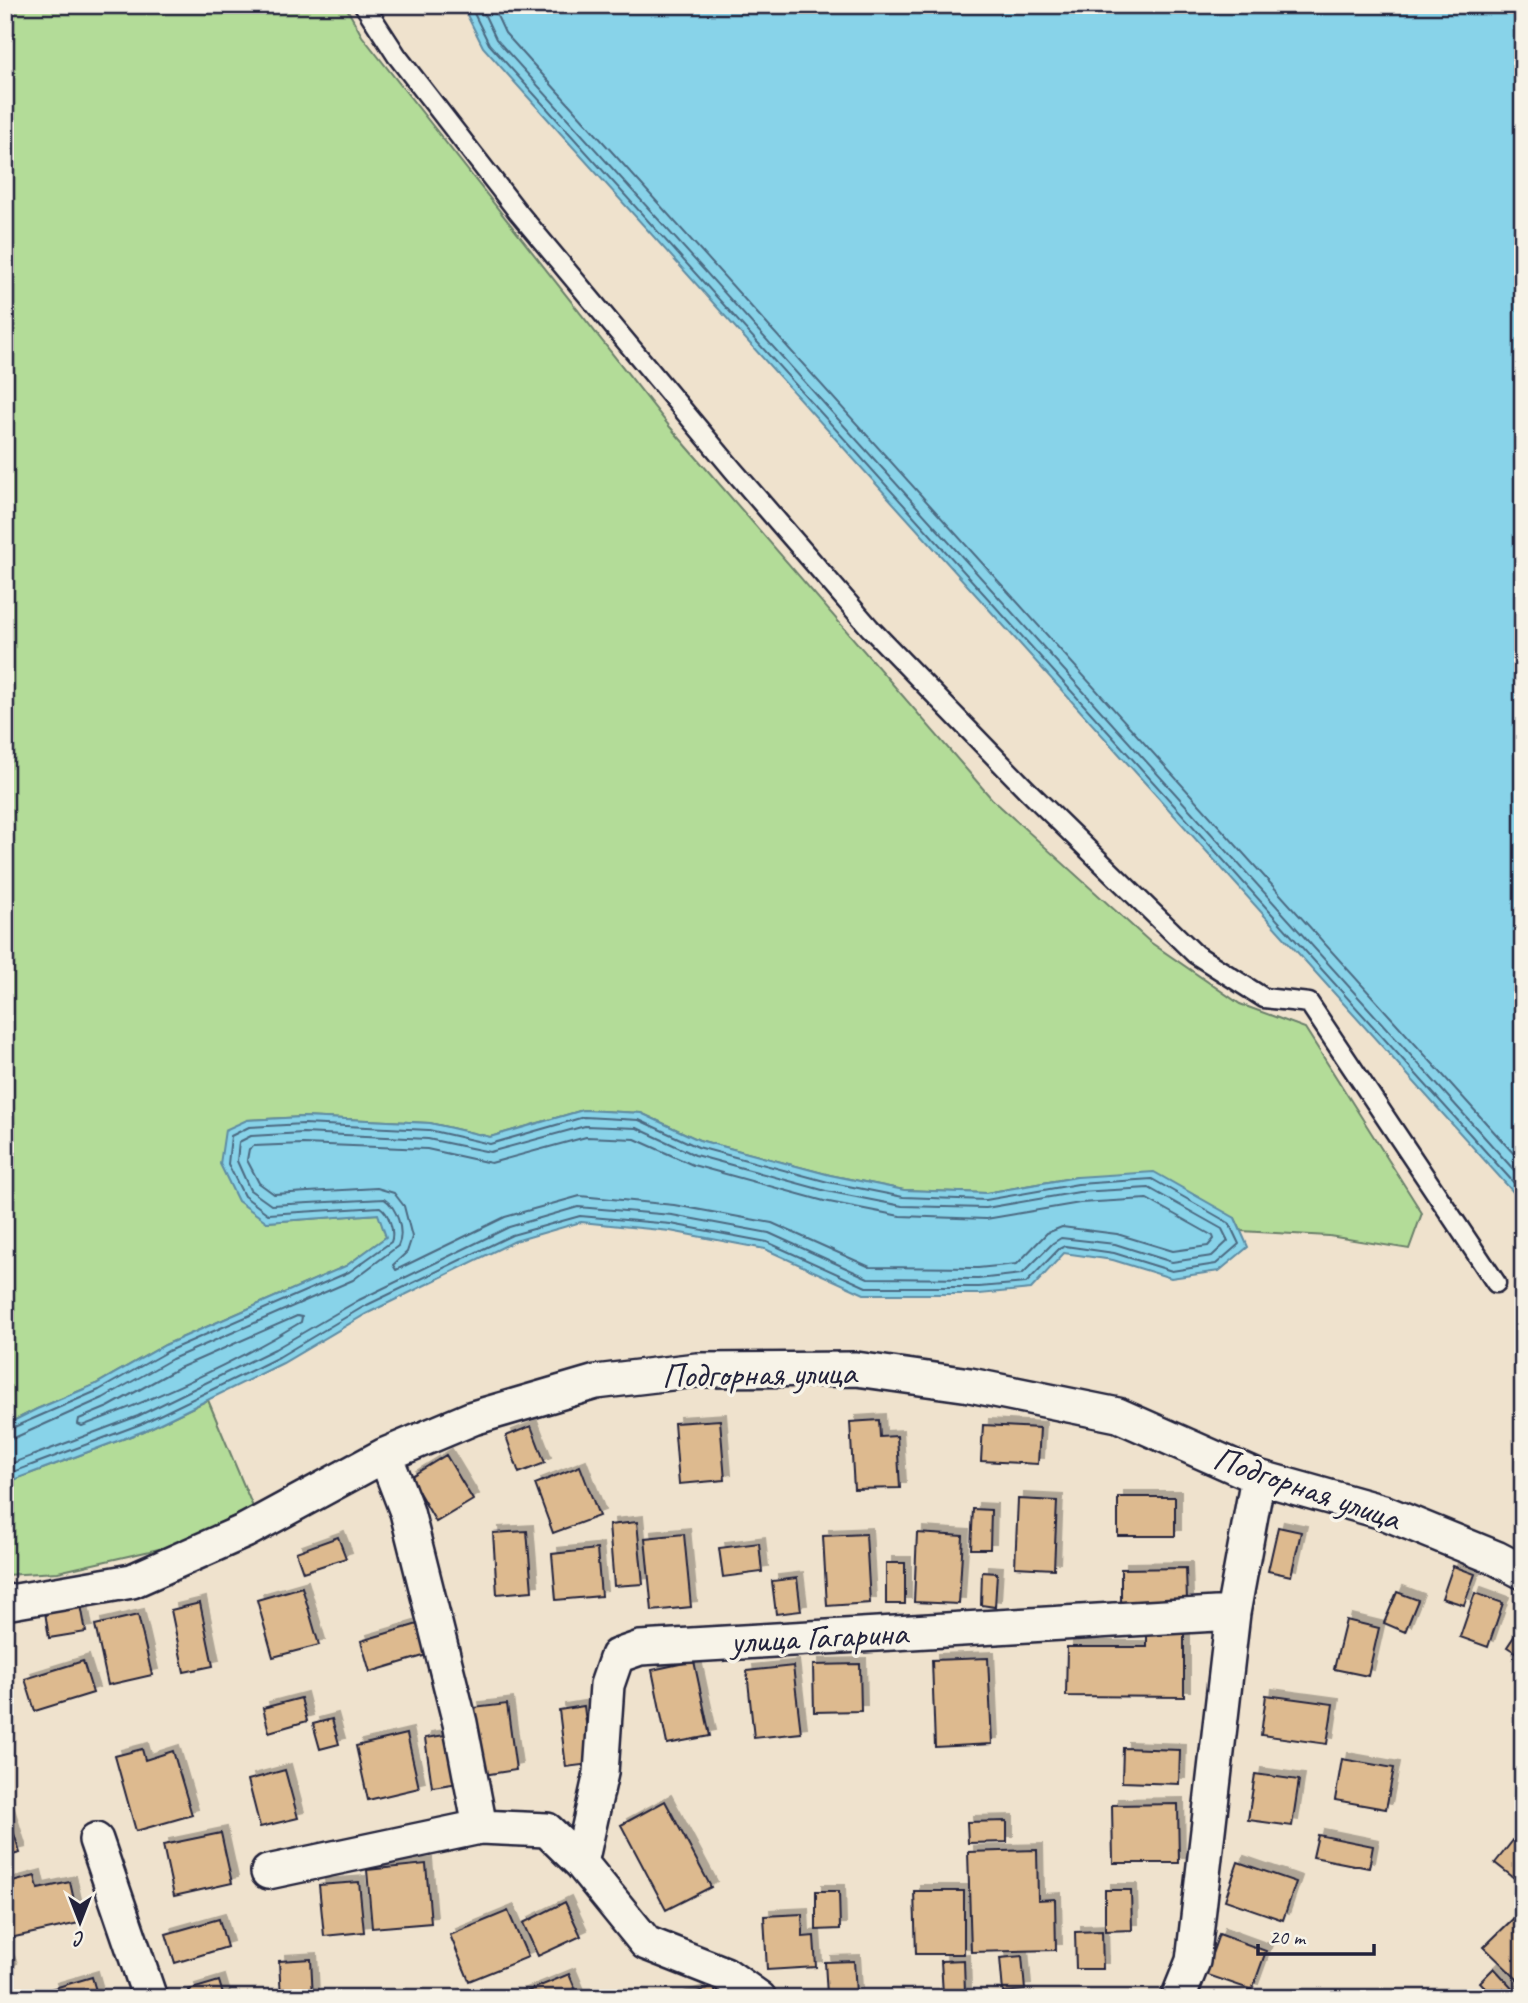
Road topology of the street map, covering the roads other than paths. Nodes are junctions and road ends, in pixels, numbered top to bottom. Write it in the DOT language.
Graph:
graph roads {
  1 [pos="364,5"];
  2 [pos="1496,1283"];
  3 [pos="385,1455"];
  4 [pos="1258,1477"];
  5 [pos="1523,1572"];
  6 [pos="5,1602"];
  7 [pos="1233,1613"];
  8 [pos="480,1827"];
  9 [pos="96,1840"];
  10 [pos="581,1863"];
  11 [pos="268,1872"];
  12 [pos="150,1998"];
  13 [pos="759,1998"];
  14 [pos="1178,1998"];
  1 -- 2 [label="lane"];
  3 -- 4 [label="street, Подгорная улица"];
  3 -- 6 [label="street, Подгорная улица"];
  3 -- 8 [label="street"];
  4 -- 5 [label="street, Подгорная улица"];
  4 -- 7 [label="street"];
  7 -- 10 [label="street, улица Гагарина"];
  7 -- 14 [label="street"];
  8 -- 10 [label="street"];
  8 -- 11 [label="street"];
  9 -- 12 [label="street"];
  10 -- 13 [label="street"];
}
